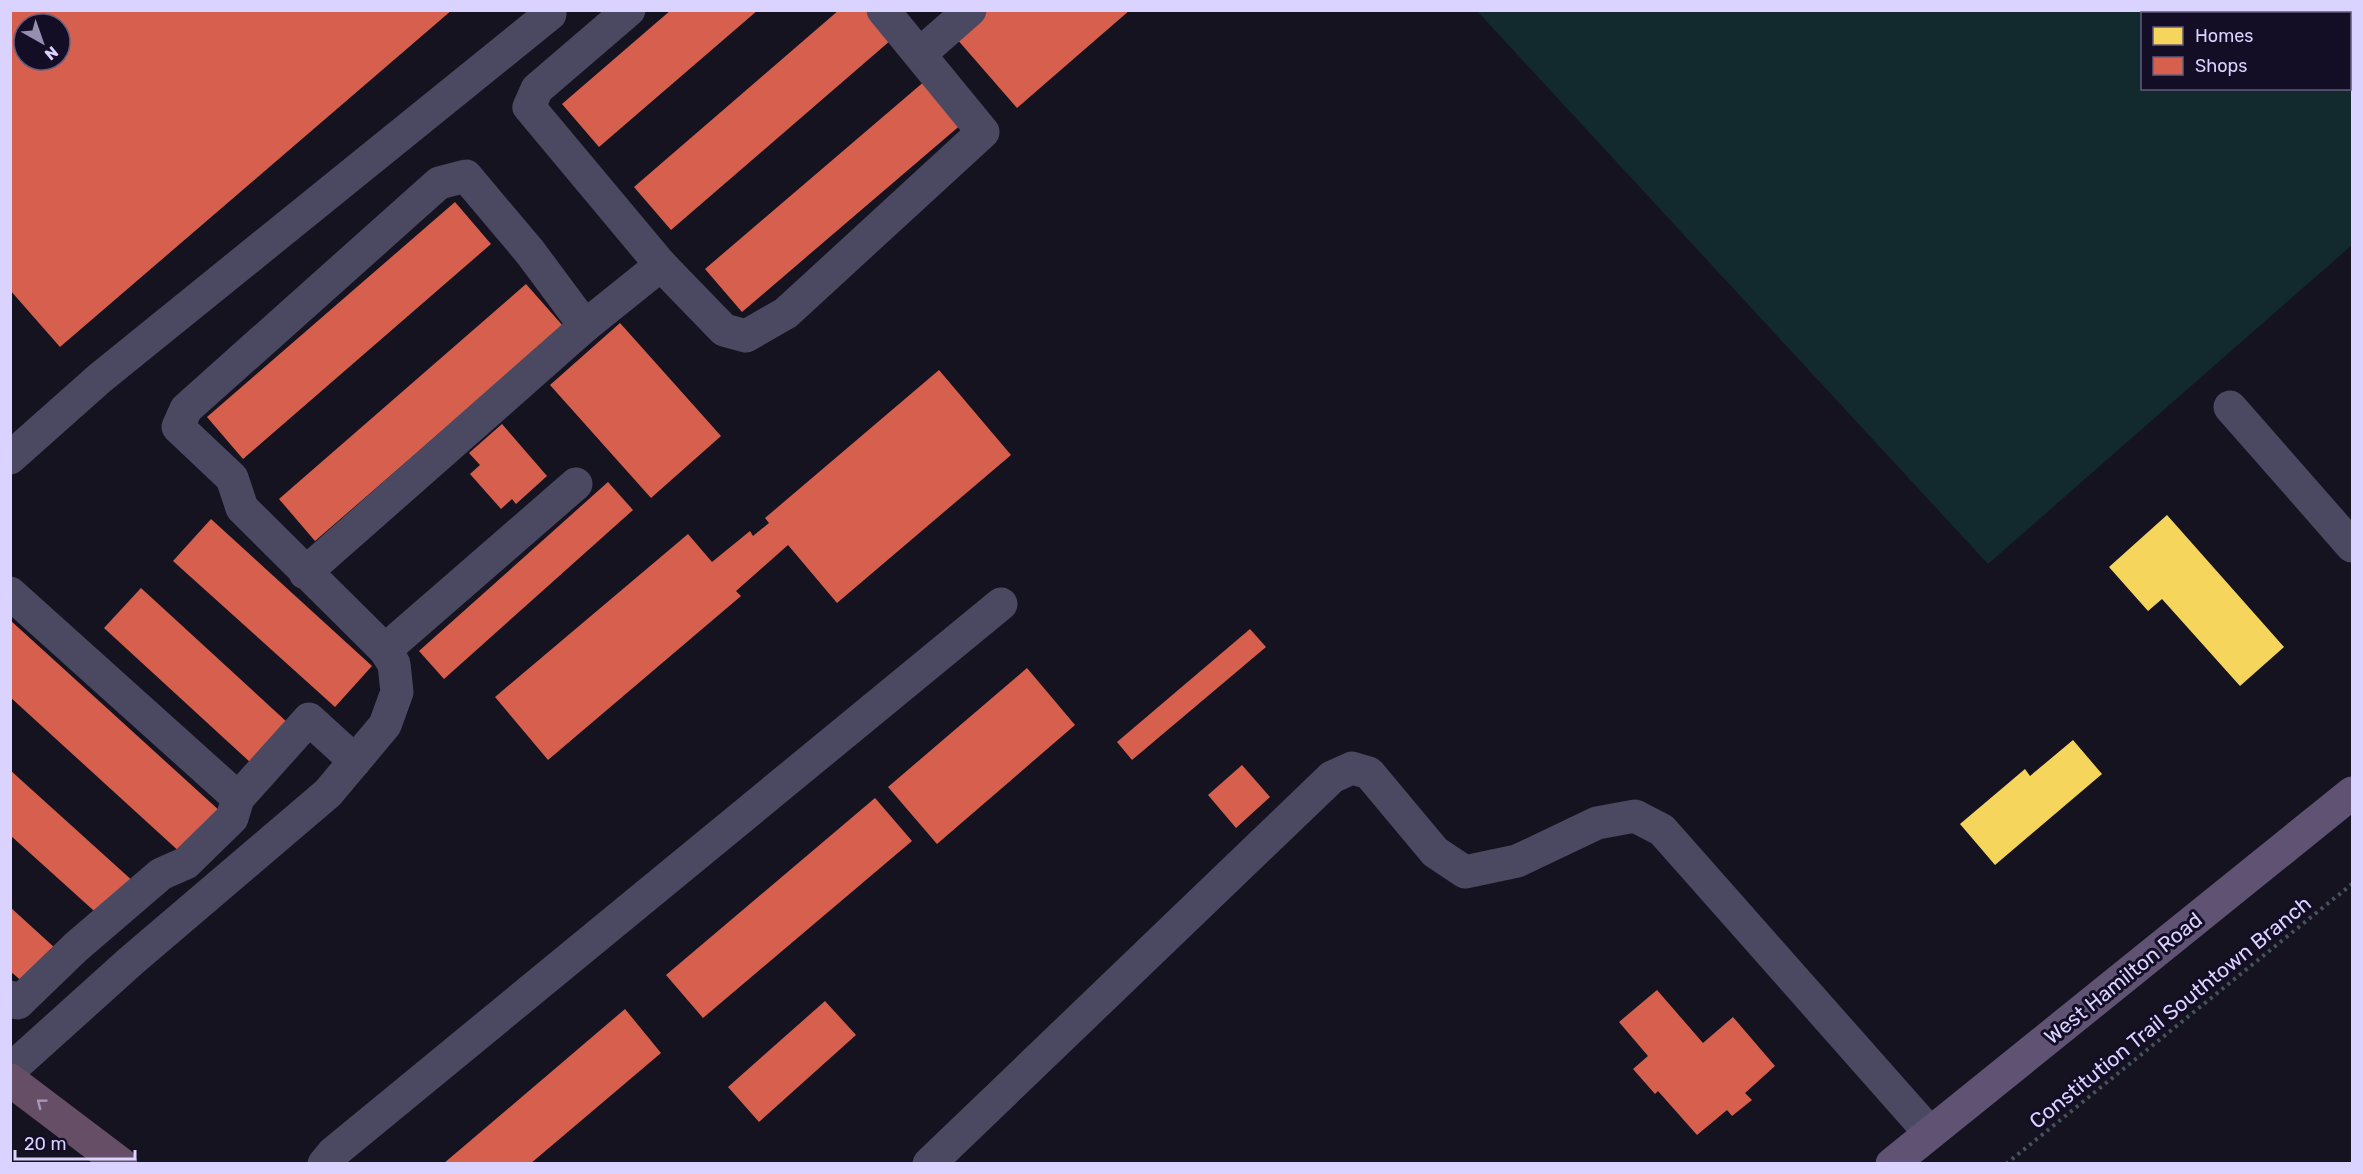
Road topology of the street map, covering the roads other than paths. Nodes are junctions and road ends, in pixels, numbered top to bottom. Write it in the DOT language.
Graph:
graph roads {
  1 [pos="629,10"];
  2 [pos="883,10"];
  3 [pos="970,10"];
  4 [pos="550,14"];
  5 [pos="920,54"];
  6 [pos="661,265"];
  7 [pos="585,326"];
  8 [pos="2230,407"];
  9 [pos="10,458"];
  10 [pos="576,484"];
  11 [pos="2352,546"];
  12 [pos="305,573"];
  13 [pos="10,593"];
  14 [pos="1001,604"];
  15 [pos="385,650"];
  16 [pos="355,761"];
  17 [pos="2352,793"];
  18 [pos="238,798"];
  19 [pos="10,997"];
  20 [pos="10,1070"];
  21 [pos="10,1080"];
  22 [pos="1930,1133"];
  23 [pos="121,1164"];
  24 [pos="324,1164"];
  25 [pos="929,1164"];
  26 [pos="1892,1164"];
  1 -- 6 [label="street"];
  2 -- 5 [label="street"];
  3 -- 5 [label="street"];
  4 -- 9 [label="street"];
  5 -- 6 [label="street"];
  6 -- 7 [label="street"];
  7 -- 12 [label="street"];
  7 -- 12 [label="street"];
  8 -- 11 [label="street"];
  10 -- 15 [label="street"];
  12 -- 15 [label="street"];
  13 -- 18 [label="street"];
  14 -- 24 [label="street"];
  15 -- 16 [label="street"];
  16 -- 18 [label="street"];
  16 -- 20 [label="street"];
  17 -- 22 [label="main road, West Hamilton Road"];
  18 -- 19 [label="street"];
  23 -- 21 [label="highway, one-way"];
  22 -- 25 [label="street"];
  22 -- 26 [label="main road, West Hamilton Road"];
}
